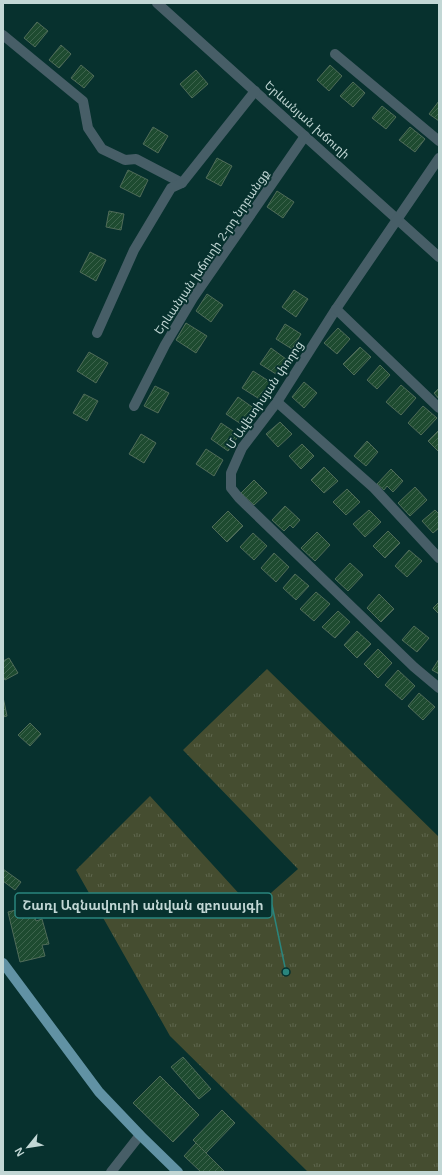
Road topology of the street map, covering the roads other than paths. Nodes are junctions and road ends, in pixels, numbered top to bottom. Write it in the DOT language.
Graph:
graph roads {
  1 [pos="157,3"];
  2 [pos="3,35"];
  3 [pos="335,54"];
  4 [pos="255,92"];
  5 [pos="305,136"];
  6 [pos="439,141"];
  7 [pos="439,158"];
  8 [pos="182,183"];
  9 [pos="397,219"];
  10 [pos="439,257"];
  11 [pos="336,309"];
  12 [pos="97,333"];
  13 [pos="277,402"];
  14 [pos="134,406"];
  15 [pos="439,408"];
  16 [pos="439,558"];
  17 [pos="439,688"];
  18 [pos="3,963"];
  19 [pos="140,1135"];
  20 [pos="112,1172"];
  21 [pos="178,1172"];
  1 -- 4 [label="street, Երևանյան խճուղի"];
  2 -- 8 [label="street"];
  3 -- 6 [label="street"];
  4 -- 5 [label="street, Երևանյան խճուղի"];
  4 -- 8 [label="street"];
  5 -- 9 [label="street, Երևանյան խճուղի"];
  5 -- 14 [label="street, Երևանյան խճուղի 2-րդ նրբանցք"];
  7 -- 9 [label="street, Մ Ավետիսյան փողոց"];
  8 -- 12 [label="street"];
  9 -- 10 [label="street, Երևանյան խճուղի"];
  9 -- 11 [label="street, Մ Ավետիսյան փողոց"];
  11 -- 13 [label="street, Մ Ավետիսյան փողոց"];
  11 -- 15 [label="street"];
  13 -- 16 [label="street"];
  13 -- 17 [label="street, Մ Ավետիսյան փողոց"];
  18 -- 19 [label="main road"];
  19 -- 20 [label="street"];
  19 -- 21 [label="main road"];
}
